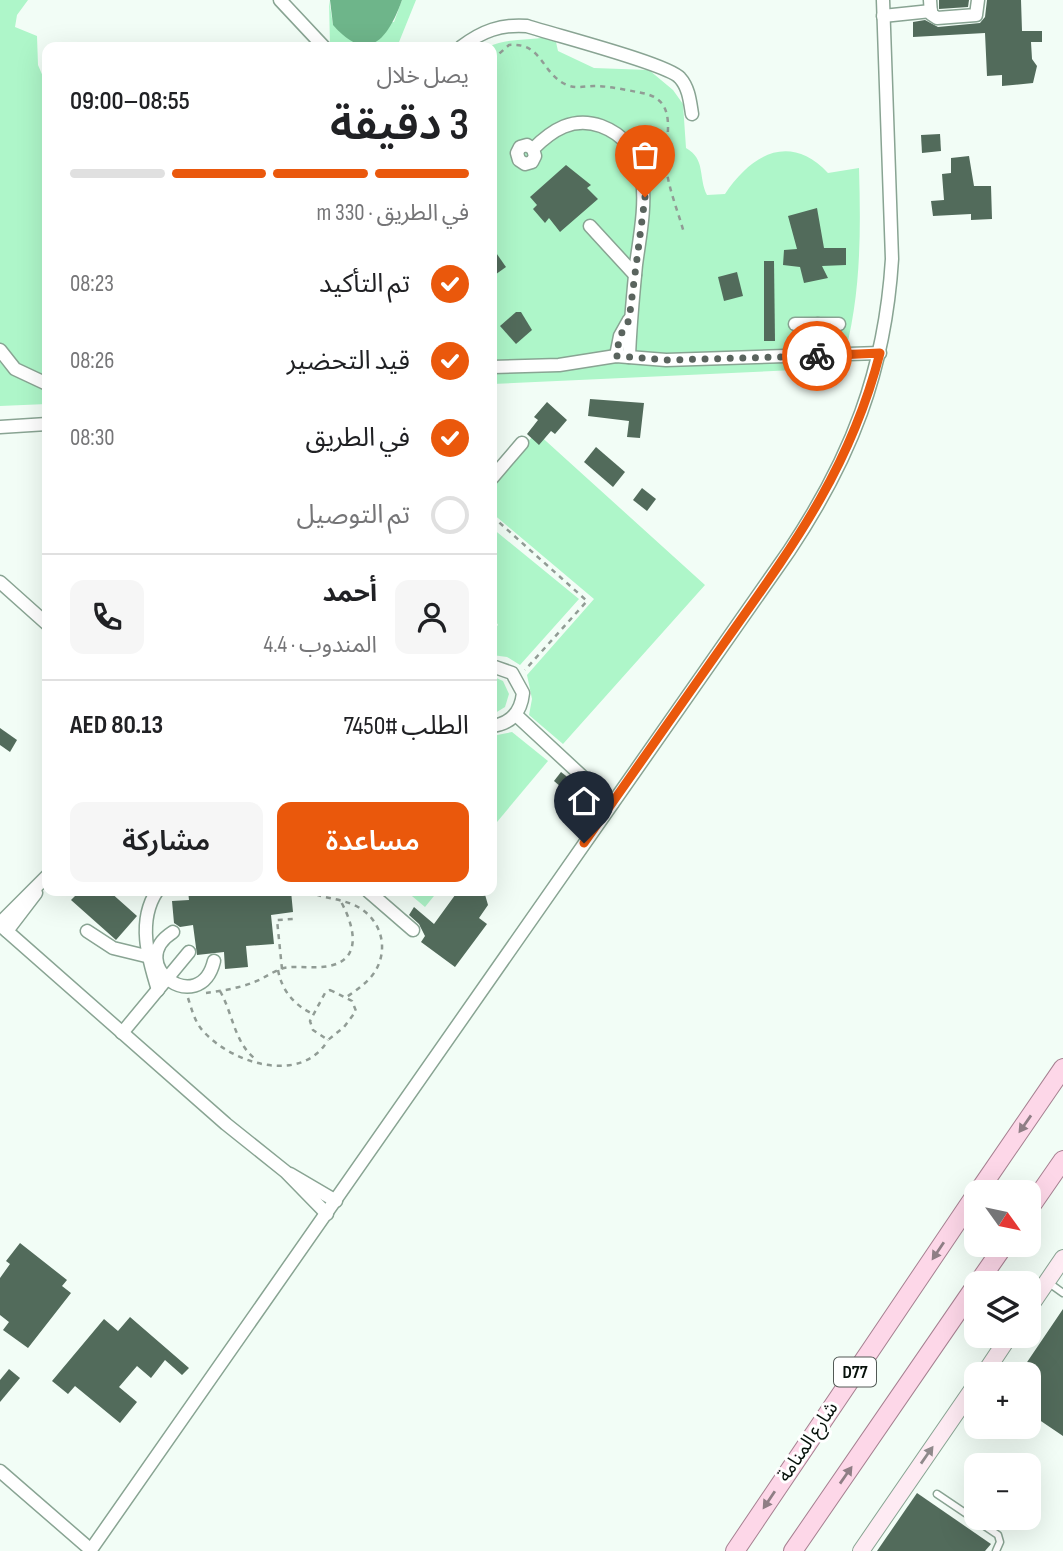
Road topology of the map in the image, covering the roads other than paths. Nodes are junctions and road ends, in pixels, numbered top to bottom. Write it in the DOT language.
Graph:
graph roads {
  1 [pos="280,0"];
  2 [pos="883,0"];
  3 [pos="983,3"];
  4 [pos="930,6"];
  5 [pos="883,16"];
  6 [pos="319,42"];
  7 [pos="468,42"];
  8 [pos="692,114"];
  9 [pos="533,149"];
  10 [pos="590,226"];
  11 [pos="635,275"];
  12 [pos="794,324"];
  13 [pos="818,324"];
  14 [pos="839,324"];
  15 [pos="0,350"];
  16 [pos="880,353"];
  17 [pos="622,356"];
  18 [pos="821,356"];
  19 [pos="497,367"];
  20 [pos="42,382"];
  21 [pos="42,424"];
  22 [pos="0,427"];
  23 [pos="523,443"];
  24 [pos="497,472"];
  25 [pos="0,582"];
  26 [pos="42,620"];
  27 [pos="497,667"];
  28 [pos="516,715"];
  29 [pos="497,725"];
  30 [pos="612,804"];
  31 [pos="42,881"];
  32 [pos="155,896"];
  33 [pos="374,896"];
  34 [pos="2,927"];
  35 [pos="413,930"];
  36 [pos="88,932"];
  37 [pos="173,932"];
  38 [pos="189,953"];
  39 [pos="149,957"];
  40 [pos="214,961"];
  41 [pos="167,980"];
  42 [pos="158,990"];
  43 [pos="122,1033"];
  44 [pos="1063,1068"];
  45 [pos="1057,1081"];
  46 [pos="1063,1160"];
  47 [pos="286,1172"];
  48 [pos="986,1180"];
  49 [pos="1041,1192"];
  50 [pos="336,1201"];
  51 [pos="964,1212"];
  52 [pos="327,1214"];
  53 [pos="1063,1258"];
  54 [pos="1047,1282"];
  55 [pos="1041,1291"];
  56 [pos="1063,1293"];
  57 [pos="964,1303"];
  58 [pos="964,1401"];
  59 [pos="0,1471"];
  60 [pos="937,1494"];
  61 [pos="91,1551"];
  62 [pos="734,1551"];
  63 [pos="793,1551"];
  64 [pos="861,1551"];
  65 [pos="996,1551"];
  1 -- 6 [label="street"];
  2 -- 5 [label="street"];
  3 -- 4 [label="street"];
  4 -- 5 [label="street"];
  5 -- 16 [label="street"];
  7 -- 8 [label="street"];
  9 -- 11 [label="street"];
  10 -- 11 [label="street"];
  11 -- 17 [label="street"];
  12 -- 13 [label="street"];
  13 -- 14 [label="street"];
  13 -- 18 [label="street"];
  15 -- 20 [label="street"];
  16 -- 18 [label="street"];
  16 -- 30 [label="street"];
  17 -- 18 [label="street"];
  17 -- 19 [label="street"];
  21 -- 22 [label="street"];
  23 -- 24 [label="street"];
  25 -- 26 [label="street"];
  27 -- 28 [label="street"];
  28 -- 29 [label="street"];
  28 -- 30 [label="street"];
  30 -- 50 [label="street"];
  31 -- 34 [label="street"];
  32 -- 39 [label="street"];
  33 -- 35 [label="street"];
  34 -- 43 [label="street"];
  36 -- 39 [label="street"];
  37 -- 41 [label="street"];
  38 -- 41 [label="street"];
  39 -- 42 [label="street"];
  40 -- 41 [label="street"];
  41 -- 42 [label="street"];
  42 -- 43 [label="street"];
  43 -- 47 [label="street"];
  44 -- 45 [label="main road, شارع المنامة / D77"];
  45 -- 48 [label="main road, شارع المنامة / D77, one-way"];
  46 -- 49 [label="main road"];
  47 -- 50 [label="street"];
  47 -- 52 [label="street"];
  50 -- 52 [label="street"];
  51 -- 62 [label="main road, شارع المنامة / D77, one-way"];
  52 -- 61 [label="street"];
  53 -- 54 [label="street"];
  54 -- 55 [label="street"];
  54 -- 56 [label="lane"];
  63 -- 57 [label="main road, D77, one-way"];
  64 -- 58 [label="street, one-way"];
  59 -- 61 [label="street"];
  60 -- 65 [label="lane"];
}
